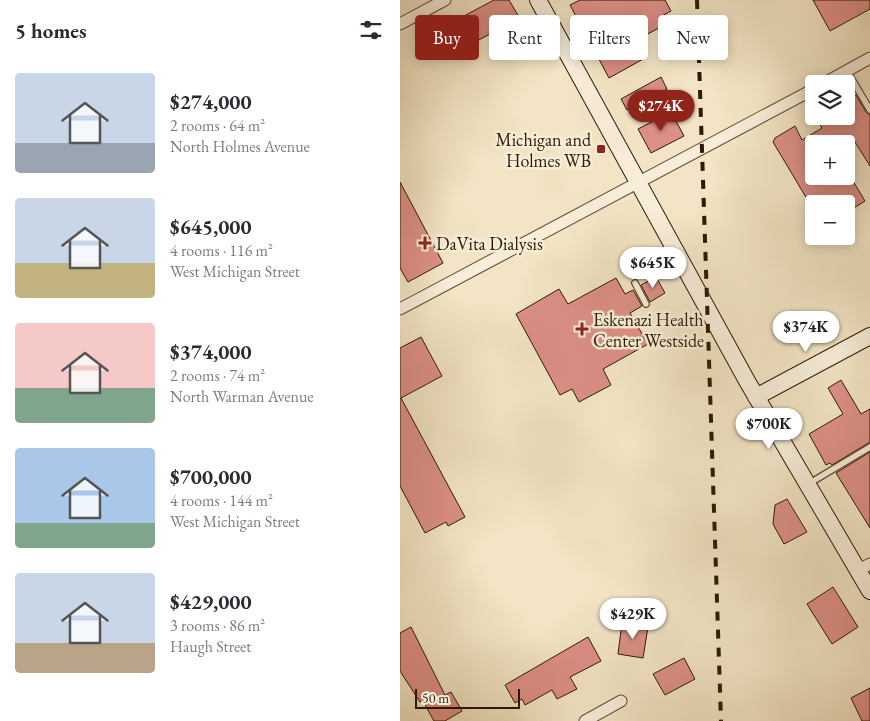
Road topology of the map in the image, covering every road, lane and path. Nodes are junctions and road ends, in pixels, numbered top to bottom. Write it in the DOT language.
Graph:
graph roads {
  1 [pos="445,0"];
  2 [pos="538,0"];
  3 [pos="400,24"];
  4 [pos="870,58"];
  5 [pos="847,71"];
  6 [pos="840,75"];
  7 [pos="805,93"];
  8 [pos="870,110"];
  9 [pos="639,182"];
  10 [pos="635,283"];
  11 [pos="646,304"];
  12 [pos="400,309"];
  13 [pos="870,336"];
  14 [pos="756,397"];
  15 [pos="870,446"];
  16 [pos="807,484"];
  17 [pos="864,567"];
  18 [pos="870,590"];
  19 [pos="621,701"];
  20 [pos="585,721"];
  1 -- 3 [label="street"];
  2 -- 9 [label="main road"];
  4 -- 5 [label="street"];
  5 -- 6 [label="street"];
  5 -- 8 [label="lane"];
  7 -- 9 [label="street"];
  9 -- 12 [label="street"];
  9 -- 14 [label="main road"];
  10 -- 11 [label="lane"];
  13 -- 14 [label="main road"];
  14 -- 16 [label="main road"];
  15 -- 16 [label="lane"];
  16 -- 17 [label="main road"];
  17 -- 18 [label="main road"];
  19 -- 20 [label="street"];
}
